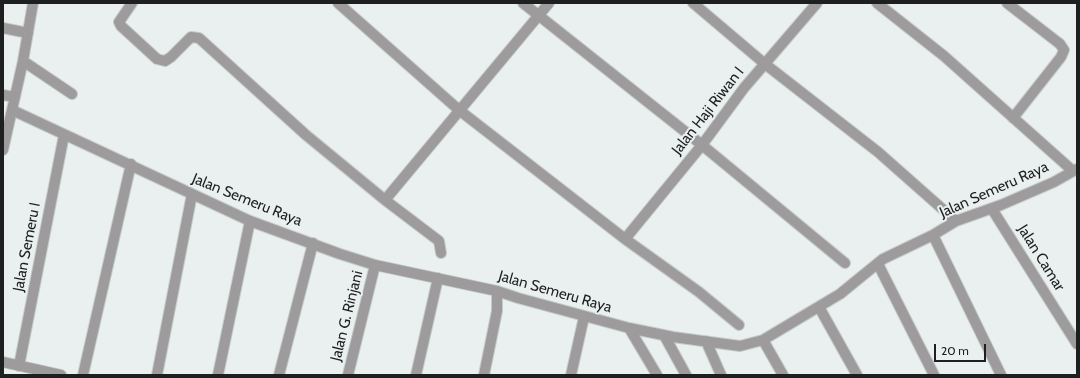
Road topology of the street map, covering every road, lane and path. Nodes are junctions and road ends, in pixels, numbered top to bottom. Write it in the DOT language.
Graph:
graph roads {
  1 [pos="33,3"];
  2 [pos="132,3"];
  3 [pos="338,3"];
  4 [pos="523,3"];
  5 [pos="549,3"];
  6 [pos="692,3"];
  7 [pos="817,3"];
  8 [pos="877,3"];
  9 [pos="1007,3"];
  10 [pos="539,16"];
  11 [pos="3,28"];
  12 [pos="28,33"];
  13 [pos="24,61"];
  14 [pos="765,64"];
  15 [pos="72,94"];
  16 [pos="3,95"];
  17 [pos="14,97"];
  18 [pos="12,110"];
  19 [pos="458,110"];
  20 [pos="1014,118"];
  21 [pos="64,135"];
  22 [pos="702,145"];
  23 [pos="3,150"];
  24 [pos="131,164"];
  25 [pos="1075,170"];
  26 [pos="192,194"];
  27 [pos="385,200"];
  28 [pos="992,208"];
  29 [pos="250,221"];
  30 [pos="956,221"];
  31 [pos="933,235"];
  32 [pos="625,239"];
  33 [pos="313,243"];
  34 [pos="442,253"];
  35 [pos="845,263"];
  36 [pos="878,264"];
  37 [pos="375,265"];
  38 [pos="438,278"];
  39 [pos="497,291"];
  40 [pos="819,307"];
  41 [pos="584,317"];
  42 [pos="739,325"];
  43 [pos="629,328"];
  44 [pos="664,335"];
  45 [pos="763,340"];
  46 [pos="706,341"];
  47 [pos="1077,344"];
  48 [pos="3,362"];
  49 [pos="19,366"];
  50 [pos="61,375"];
  51 [pos="83,375"];
  52 [pos="157,375"];
  53 [pos="218,375"];
  54 [pos="279,375"];
  55 [pos="348,375"];
  56 [pos="416,375"];
  57 [pos="484,375"];
  58 [pos="571,375"];
  59 [pos="657,375"];
  60 [pos="686,375"];
  61 [pos="721,375"];
  62 [pos="783,375"];
  63 [pos="857,375"];
  64 [pos="934,375"];
  65 [pos="1001,375"];
  1 -- 12 [label="street"];
  2 -- 27 [label="street"];
  3 -- 19 [label="street"];
  4 -- 10 [label="street"];
  5 -- 10 [label="street"];
  6 -- 14 [label="street"];
  7 -- 14 [label="street, Jalan Haji Riwan I"];
  8 -- 20 [label="street"];
  9 -- 20 [label="street"];
  10 -- 19 [label="street"];
  10 -- 22 [label="street"];
  11 -- 12 [label="street"];
  12 -- 13 [label="street"];
  13 -- 15 [label="street"];
  13 -- 17 [label="street"];
  14 -- 22 [label="street, Jalan Haji Riwan I"];
  14 -- 30 [label="street"];
  16 -- 17 [label="street"];
  17 -- 18 [label="street"];
  18 -- 21 [label="street, Jalan Semeru Raya"];
  18 -- 23 [label="street"];
  19 -- 27 [label="street"];
  19 -- 32 [label="street"];
  20 -- 25 [label="street"];
  21 -- 24 [label="street, Jalan Semeru Raya"];
  21 -- 49 [label="street, Jalan Semeru I"];
  22 -- 32 [label="street, Jalan Haji Riwan I"];
  22 -- 35 [label="street"];
  24 -- 26 [label="street, Jalan Semeru Raya"];
  24 -- 51 [label="street"];
  25 -- 28 [label="street, Jalan Semeru Raya"];
  26 -- 29 [label="street, Jalan Semeru Raya"];
  26 -- 52 [label="street"];
  27 -- 34 [label="street"];
  28 -- 30 [label="street, Jalan Semeru Raya"];
  28 -- 47 [label="street, Jalan Camar"];
  29 -- 33 [label="street, Jalan Semeru Raya"];
  29 -- 53 [label="street"];
  30 -- 31 [label="street, Jalan Semeru Raya"];
  31 -- 36 [label="street, Jalan Semeru Raya"];
  31 -- 65 [label="street"];
  32 -- 42 [label="street"];
  33 -- 37 [label="street, Jalan Semeru Raya"];
  33 -- 54 [label="street"];
  36 -- 40 [label="street, Jalan Semeru Raya"];
  36 -- 64 [label="street"];
  37 -- 38 [label="street, Jalan Semeru Raya"];
  37 -- 55 [label="street, Jalan G. Rinjani"];
  38 -- 39 [label="street, Jalan Semeru Raya"];
  38 -- 56 [label="street"];
  39 -- 41 [label="street, Jalan Semeru Raya"];
  39 -- 57 [label="street"];
  40 -- 45 [label="street, Jalan Semeru Raya"];
  40 -- 63 [label="street"];
  41 -- 43 [label="street, Jalan Semeru Raya"];
  41 -- 58 [label="street"];
  43 -- 44 [label="street, Jalan Semeru Raya"];
  43 -- 59 [label="street"];
  44 -- 46 [label="street, Jalan Semeru Raya"];
  44 -- 60 [label="street"];
  45 -- 46 [label="street, Jalan Semeru Raya"];
  45 -- 62 [label="street"];
  46 -- 61 [label="street"];
  48 -- 49 [label="street"];
  49 -- 50 [label="street"];
}
